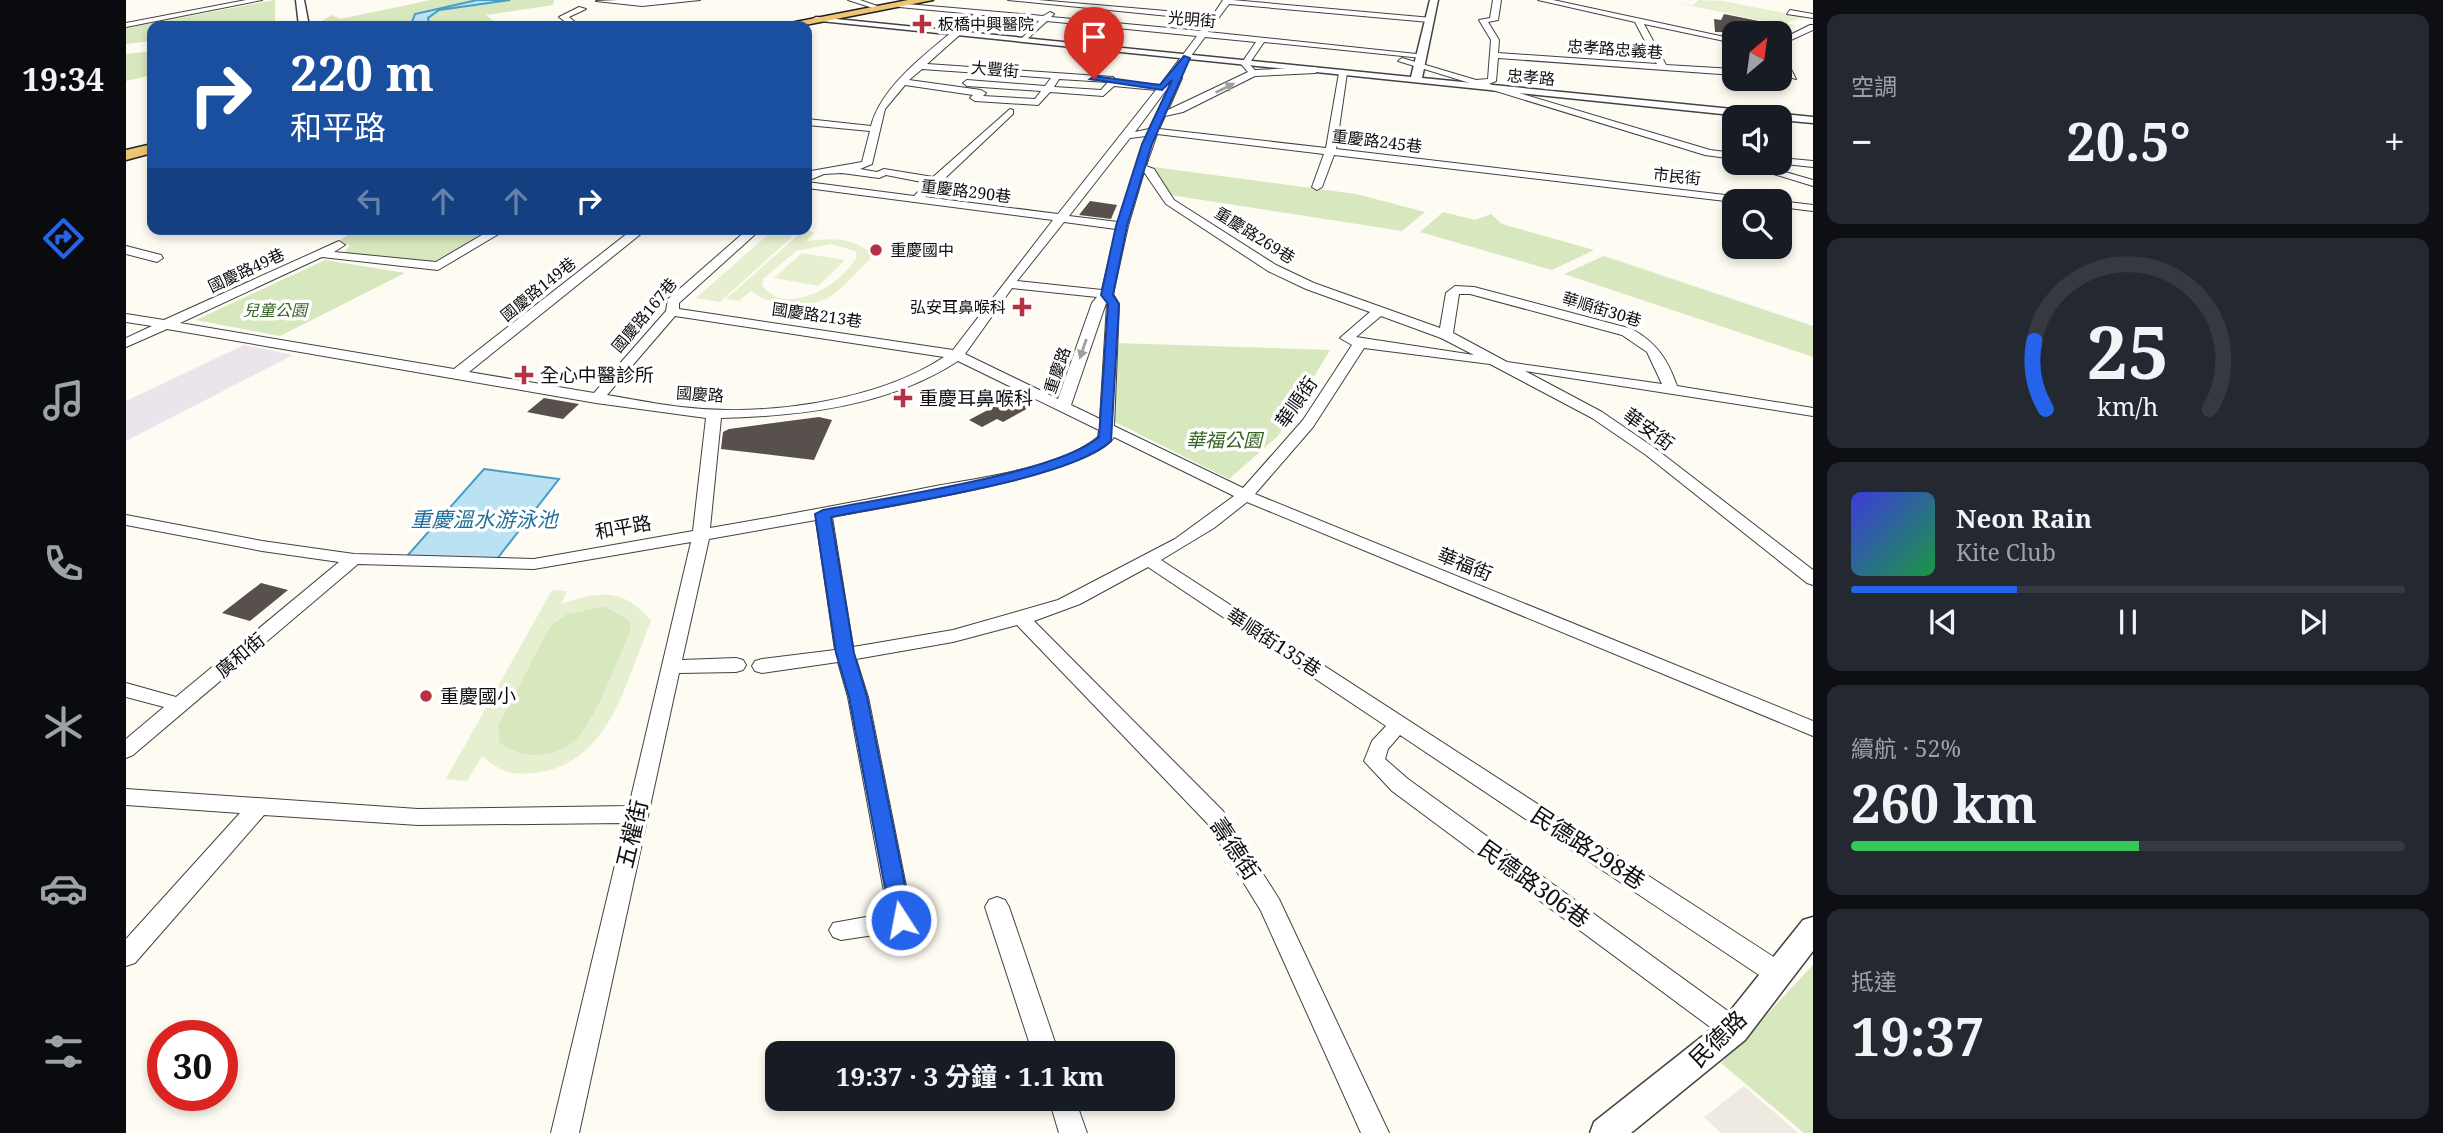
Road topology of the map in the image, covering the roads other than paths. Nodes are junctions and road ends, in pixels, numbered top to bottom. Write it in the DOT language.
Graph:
graph roads {
  1 [pos="248,0"];
  2 [pos="257,0"];
  3 [pos="290,0"];
  4 [pos="300,0"];
  5 [pos="695,0"];
  6 [pos="852,0"];
  7 [pos="927,0"];
  8 [pos="1012,0"];
  9 [pos="1434,0"];
  10 [pos="1497,0"];
  11 [pos="1542,0"];
  12 [pos="600,1"];
  13 [pos="1227,1"];
  14 [pos="1063,2"];
  15 [pos="899,5"];
  16 [pos="878,8"];
  17 [pos="582,9"];
  18 [pos="1790,12"];
  19 [pos="979,14"];
  20 [pos="1813,16"];
  21 [pos="1215,18"];
  22 [pos="816,20"];
  23 [pos="1044,20"];
  24 [pos="1429,20"];
  25 [pos="1638,20"];
  26 [pos="293,21"];
  27 [pos="303,21"];
  28 [pos="568,21"];
  29 [pos="810,21"];
  30 [pos="126,24"];
  31 [pos="1813,27"];
  32 [pos="958,34"];
  33 [pos="1203,34"];
  34 [pos="1792,37"];
  35 [pos="1722,38"];
  36 [pos="1024,40"];
  37 [pos="1261,40"];
  38 [pos="1358,49"];
  39 [pos="1422,55"];
  40 [pos="1494,55"];
  41 [pos="1186,58"];
  42 [pos="920,66"];
  43 [pos="1419,66"];
  44 [pos="1662,66"];
  45 [pos="1249,68"];
  46 [pos="968,70"];
  47 [pos="1722,71"];
  48 [pos="1343,73"];
  49 [pos="1057,76"];
  50 [pos="904,80"];
  51 [pos="1416,80"];
  52 [pos="957,82"];
  53 [pos="1112,83"];
  54 [pos="1475,83"];
  55 [pos="1162,88"];
  56 [pos="1048,89"];
  57 [pos="1495,89"];
  58 [pos="1147,108"];
  59 [pos="1010,112"];
  60 [pos="1163,114"];
  61 [pos="1813,120"];
  62 [pos="812,123"];
  63 [pos="875,130"];
  64 [pos="1127,136"];
  65 [pos="1149,136"];
  66 [pos="1653,147"];
  67 [pos="147,150"];
  68 [pos="1330,152"];
  69 [pos="1709,153"];
  70 [pos="126,155"];
  71 [pos="1722,156"];
  72 [pos="1792,161"];
  73 [pos="1813,164"];
  74 [pos="1142,168"];
  75 [pos="842,170"];
  76 [pos="1785,175"];
  77 [pos="812,176"];
  78 [pos="935,181"];
  79 [pos="1595,183"];
  80 [pos="1813,183"];
  81 [pos="812,185"];
  82 [pos="1317,187"];
  83 [pos="1133,191"];
  84 [pos="1163,192"];
  85 [pos="1722,197"];
  86 [pos="916,200"];
  87 [pos="1792,205"];
  88 [pos="1813,208"];
  89 [pos="1059,219"];
  90 [pos="1122,226"];
  91 [pos="490,235"];
  92 [pos="633,235"];
  93 [pos="748,235"];
  94 [pos="339,245"];
  95 [pos="126,250"];
  96 [pos="322,254"];
  97 [pos="157,258"];
  98 [pos="1008,284"];
  99 [pos="1107,295"];
  100 [pos="1379,311"];
  101 [pos="672,312"];
  102 [pos="126,318"];
  103 [pos="167,326"];
  104 [pos="1446,335"];
  105 [pos="126,343"];
  106 [pos="1360,343"];
  107 [pos="957,355"];
  108 [pos="1495,362"];
  109 [pos="456,375"];
  110 [pos="1671,390"];
  111 [pos="596,399"];
  112 [pos="1063,406"];
  113 [pos="1813,412"];
  114 [pos="715,415"];
  115 [pos="1107,427"];
  116 [pos="1245,495"];
  117 [pos="823,514"];
  118 [pos="134,522"];
  119 [pos="701,535"];
  120 [pos="126,536"];
  121 [pos="354,559"];
  122 [pos="1149,560"];
  123 [pos="1813,579"];
  124 [pos="1020,617"];
  125 [pos="845,653"];
  126 [pos="736,665"];
  127 [pos="762,666"];
  128 [pos="671,667"];
  129 [pos="126,690"];
  130 [pos="180,705"];
  131 [pos="1399,724"];
  132 [pos="1813,729"];
  133 [pos="126,750"];
  134 [pos="126,797"];
  135 [pos="257,807"];
  136 [pos="636,814"];
  137 [pos="997,907"];
  138 [pos="1813,929"];
  139 [pos="841,930"];
  140 [pos="126,956"];
  141 [pos="1777,973"];
  142 [pos="1734,1030"];
  143 [pos="1042,1041"];
  144 [pos="1066,1111"];
  145 [pos="565,1133"];
  146 [pos="1073,1133"];
  147 [pos="1375,1133"];
  148 [pos="1606,1133"];
  1 -- 30 [label="street"];
  2 -- 30 [label="street"];
  3 -- 26 [label="street"];
  4 -- 27 [label="street"];
  5 -- 12 [label="street"];
  6 -- 16 [label="street"];
  7 -- 15 [label="main road"];
  8 -- 14 [label="street"];
  9 -- 24 [label="street"];
  10 -- 40 [label="street"];
  11 -- 25 [label="street"];
  13 -- 21 [label="street, 重慶路"];
  13 -- 24 [label="street"];
  14 -- 21 [label="street"];
  14 -- 23 [label="street"];
  15 -- 16 [label="main road"];
  15 -- 19 [label="street, 光明街"];
  16 -- 22 [label="main road"];
  17 -- 28 [label="street"];
  18 -- 20 [label="street"];
  19 -- 23 [label="street, 光明街"];
  19 -- 32 [label="street"];
  21 -- 33 [label="street, 重慶路"];
  22 -- 29 [label="main road"];
  22 -- 32 [label="street, 忠孝路"];
  23 -- 33 [label="street, 光明街"];
  23 -- 36 [label="street"];
  24 -- 39 [label="street"];
  25 -- 35 [label="street"];
  25 -- 44 [label="street"];
  31 -- 34 [label="street"];
  32 -- 36 [label="street, 忠孝路"];
  32 -- 42 [label="street"];
  33 -- 37 [label="street, 光明街"];
  33 -- 41 [label="street, 重慶路"];
  36 -- 41 [label="street, 忠孝路"];
  37 -- 38 [label="street, 光明街"];
  37 -- 45 [label="street"];
  38 -- 39 [label="street, 光明街"];
  38 -- 43 [label="street, 光明街"];
  39 -- 43 [label="street"];
  40 -- 44 [label="street, 忠孝路忠義巷"];
  40 -- 54 [label="street"];
  41 -- 45 [label="street, 忠孝路"];
  41 -- 55 [label="street, 重慶路"];
  41 -- 60 [label="street, 重慶路"];
  42 -- 46 [label="street, 大豐街"];
  42 -- 50 [label="street"];
  43 -- 51 [label="street"];
  43 -- 54 [label="street, 光明街"];
  44 -- 47 [label="street, 忠孝路忠義巷"];
  45 -- 48 [label="street, 忠孝路"];
  60 -- 45 [label="street, one-way"];
  46 -- 49 [label="street, 大豐街"];
  46 -- 52 [label="street, 大豐街"];
  48 -- 51 [label="street, 忠孝路"];
  48 -- 68 [label="street"];
  49 -- 53 [label="street, 大豐街"];
  49 -- 56 [label="street"];
  50 -- 52 [label="street"];
  50 -- 56 [label="street, 大豐街"];
  50 -- 63 [label="street"];
  51 -- 57 [label="street, 忠孝路"];
  52 -- 56 [label="street, 大豐街"];
  53 -- 55 [label="street, 大豐街"];
  53 -- 56 [label="street, 大豐街"];
  54 -- 57 [label="street, 光明街"];
  55 -- 58 [label="street, 重慶路"];
  57 -- 61 [label="street, 忠孝路"];
  57 -- 69 [label="street, 光明街"];
  58 -- 64 [label="street, 國慶路"];
  58 -- 65 [label="street"];
  59 -- 78 [label="street"];
  60 -- 65 [label="street, 重慶路"];
  62 -- 63 [label="street"];
  63 -- 75 [label="street"];
  64 -- 65 [label="street, 重慶路245巷"];
  64 -- 89 [label="street, 國慶路"];
  65 -- 68 [label="street, 重慶路245巷"];
  65 -- 74 [label="street, 重慶路"];
  66 -- 69 [label="street"];
  67 -- 70 [label="main road"];
  68 -- 79 [label="street, 重慶路245巷"];
  68 -- 82 [label="street"];
  69 -- 71 [label="street"];
  72 -- 73 [label="street"];
  74 -- 83 [label="street, 重慶路"];
  74 -- 84 [label="street, 重慶路269巷"];
  75 -- 77 [label="street"];
  75 -- 78 [label="street"];
  76 -- 80 [label="street"];
  78 -- 86 [label="street"];
  79 -- 85 [label="street, 市民街"];
  81 -- 86 [label="street, 重慶路290巷"];
  83 -- 84 [label="street"];
  83 -- 90 [label="street, 重慶路"];
  84 -- 100 [label="street, 重慶路269巷"];
  86 -- 89 [label="street, 重慶路290巷"];
  87 -- 88 [label="street"];
  89 -- 90 [label="street, 重慶路290巷"];
  89 -- 98 [label="street, 國慶路"];
  90 -- 99 [label="street, 重慶路"];
  91 -- 96 [label="street"];
  92 -- 109 [label="street, 國慶路149巷"];
  93 -- 101 [label="street, 國慶路167巷"];
  94 -- 96 [label="street, 國慶路49巷"];
  95 -- 97 [label="street"];
  96 -- 103 [label="street, 國慶路49巷"];
  98 -- 99 [label="street"];
  98 -- 107 [label="street, 國慶路"];
  99 -- 112 [label="street, 重慶路, one-way"];
  99 -- 115 [label="street, 重慶路"];
  100 -- 104 [label="street, 重慶路269巷"];
  100 -- 106 [label="street"];
  101 -- 107 [label="street, 國慶路213巷"];
  101 -- 111 [label="street, 國慶路167巷"];
  102 -- 103 [label="street, 國慶路"];
  103 -- 105 [label="street"];
  103 -- 109 [label="street, 國慶路"];
  104 -- 108 [label="street, 華安街"];
  104 -- 110 [label="street, 華順街30巷"];
  106 -- 108 [label="street"];
  106 -- 116 [label="street, 華順街"];
  107 -- 112 [label="street, 國慶路213巷"];
  107 -- 114 [label="street, 國慶路"];
  108 -- 110 [label="street"];
  108 -- 123 [label="street, 華安街"];
  109 -- 111 [label="street, 國慶路"];
  110 -- 113 [label="street"];
  111 -- 114 [label="street, 國慶路"];
  112 -- 115 [label="street, 重慶路"];
  114 -- 119 [label="street, 五權街"];
  115 -- 116 [label="street, 華福街"];
  115 -- 117 [label="street, 和平路"];
  116 -- 122 [label="street, 華順街"];
  116 -- 132 [label="street, 華福街"];
  117 -- 119 [label="street, 和平路"];
  117 -- 125 [label="street"];
  118 -- 120 [label="street"];
  118 -- 121 [label="street, 和平路"];
  119 -- 121 [label="street, 和平路"];
  119 -- 128 [label="street, 五權街"];
  121 -- 130 [label="street, 廣和街"];
  122 -- 124 [label="street, 華順街"];
  122 -- 131 [label="street, 華順街135巷"];
  124 -- 125 [label="street, 華順街"];
  124 -- 147 [label="street, 壽德街"];
  125 -- 127 [label="street, 華順街"];
  125 -- 139 [label="street"];
  126 -- 128 [label="street"];
  128 -- 136 [label="street, 五權街"];
  129 -- 130 [label="street"];
  130 -- 133 [label="street, 廣和街"];
  131 -- 141 [label="street, 民德路298巷"];
  131 -- 142 [label="street, 民德路306巷"];
  134 -- 135 [label="street"];
  135 -- 136 [label="street"];
  135 -- 140 [label="street"];
  136 -- 145 [label="street, 五權街"];
  137 -- 143 [label="street"];
  138 -- 141 [label="street, 民德路"];
  141 -- 142 [label="street, 民德路"];
  142 -- 148 [label="street, 民德路"];
  144 -- 146 [label="street"];
}
